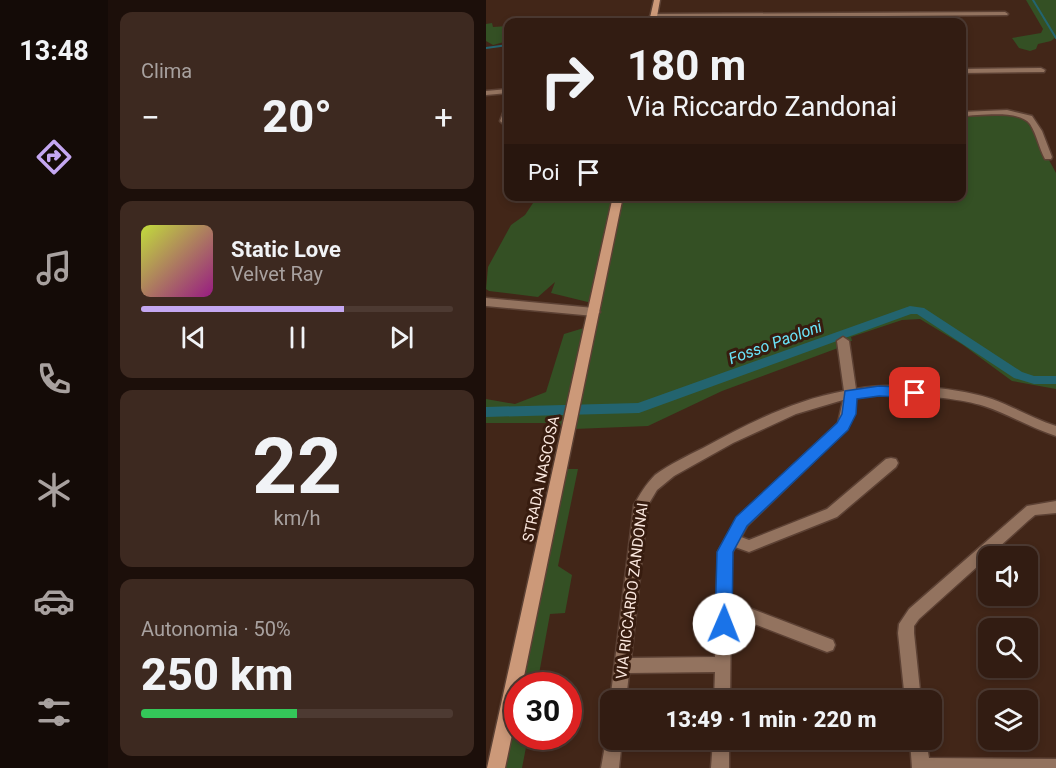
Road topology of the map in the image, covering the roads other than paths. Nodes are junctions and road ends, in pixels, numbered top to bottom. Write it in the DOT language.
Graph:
graph roads {
  1 [pos="657,0"];
  2 [pos="923,14"];
  3 [pos="1005,14"];
  4 [pos="653,18"];
  5 [pos="707,18"];
  6 [pos="924,18"];
  7 [pos="1041,70"];
  8 [pos="966,71"];
  9 [pos="504,91"];
  10 [pos="486,93"];
  11 [pos="966,114"];
  12 [pos="1048,157"];
  13 [pos="617,201"];
  14 [pos="486,302"];
  15 [pos="594,312"];
  16 [pos="843,341"];
  17 [pos="850,395"];
  18 [pos="1056,431"];
  19 [pos="891,463"];
  20 [pos="1056,507"];
  21 [pos="732,540"];
  22 [pos="724,604"];
  23 [pos="828,645"];
  24 [pos="723,664"];
  25 [pos="622,666"];
  26 [pos="619,690"];
  27 [pos="722,690"];
  28 [pos="913,690"];
  29 [pos="613,750"];
  30 [pos="721,750"];
  31 [pos="919,750"];
  32 [pos="921,767"];
  33 [pos="496,768"];
  34 [pos="610,768"];
  35 [pos="720,768"];
  36 [pos="1056,768"];
  1 -- 4 [label="street"];
  2 -- 3 [label="street"];
  2 -- 5 [label="street"];
  2 -- 6 [label="street"];
  7 -- 8 [label="street"];
  9 -- 10 [label="street"];
  11 -- 12 [label="street"];
  13 -- 15 [label="street, STRADA NASCOSA"];
  14 -- 15 [label="street"];
  15 -- 33 [label="street, STRADA NASCOSA"];
  16 -- 17 [label="street"];
  17 -- 18 [label="street, VIA RICCARDO ZANDONAI"];
  17 -- 21 [label="street"];
  17 -- 25 [label="street, VIA RICCARDO ZANDONAI"];
  19 -- 21 [label="street"];
  20 -- 28 [label="street"];
  21 -- 22 [label="street"];
  22 -- 23 [label="street"];
  22 -- 24 [label="street"];
  24 -- 25 [label="street"];
  24 -- 27 [label="street"];
  25 -- 26 [label="street, VIA RICCARDO ZANDONAI"];
  29 -- 34 [label="street"];
  30 -- 35 [label="street"];
  31 -- 32 [label="street"];
  32 -- 36 [label="street"];
}
